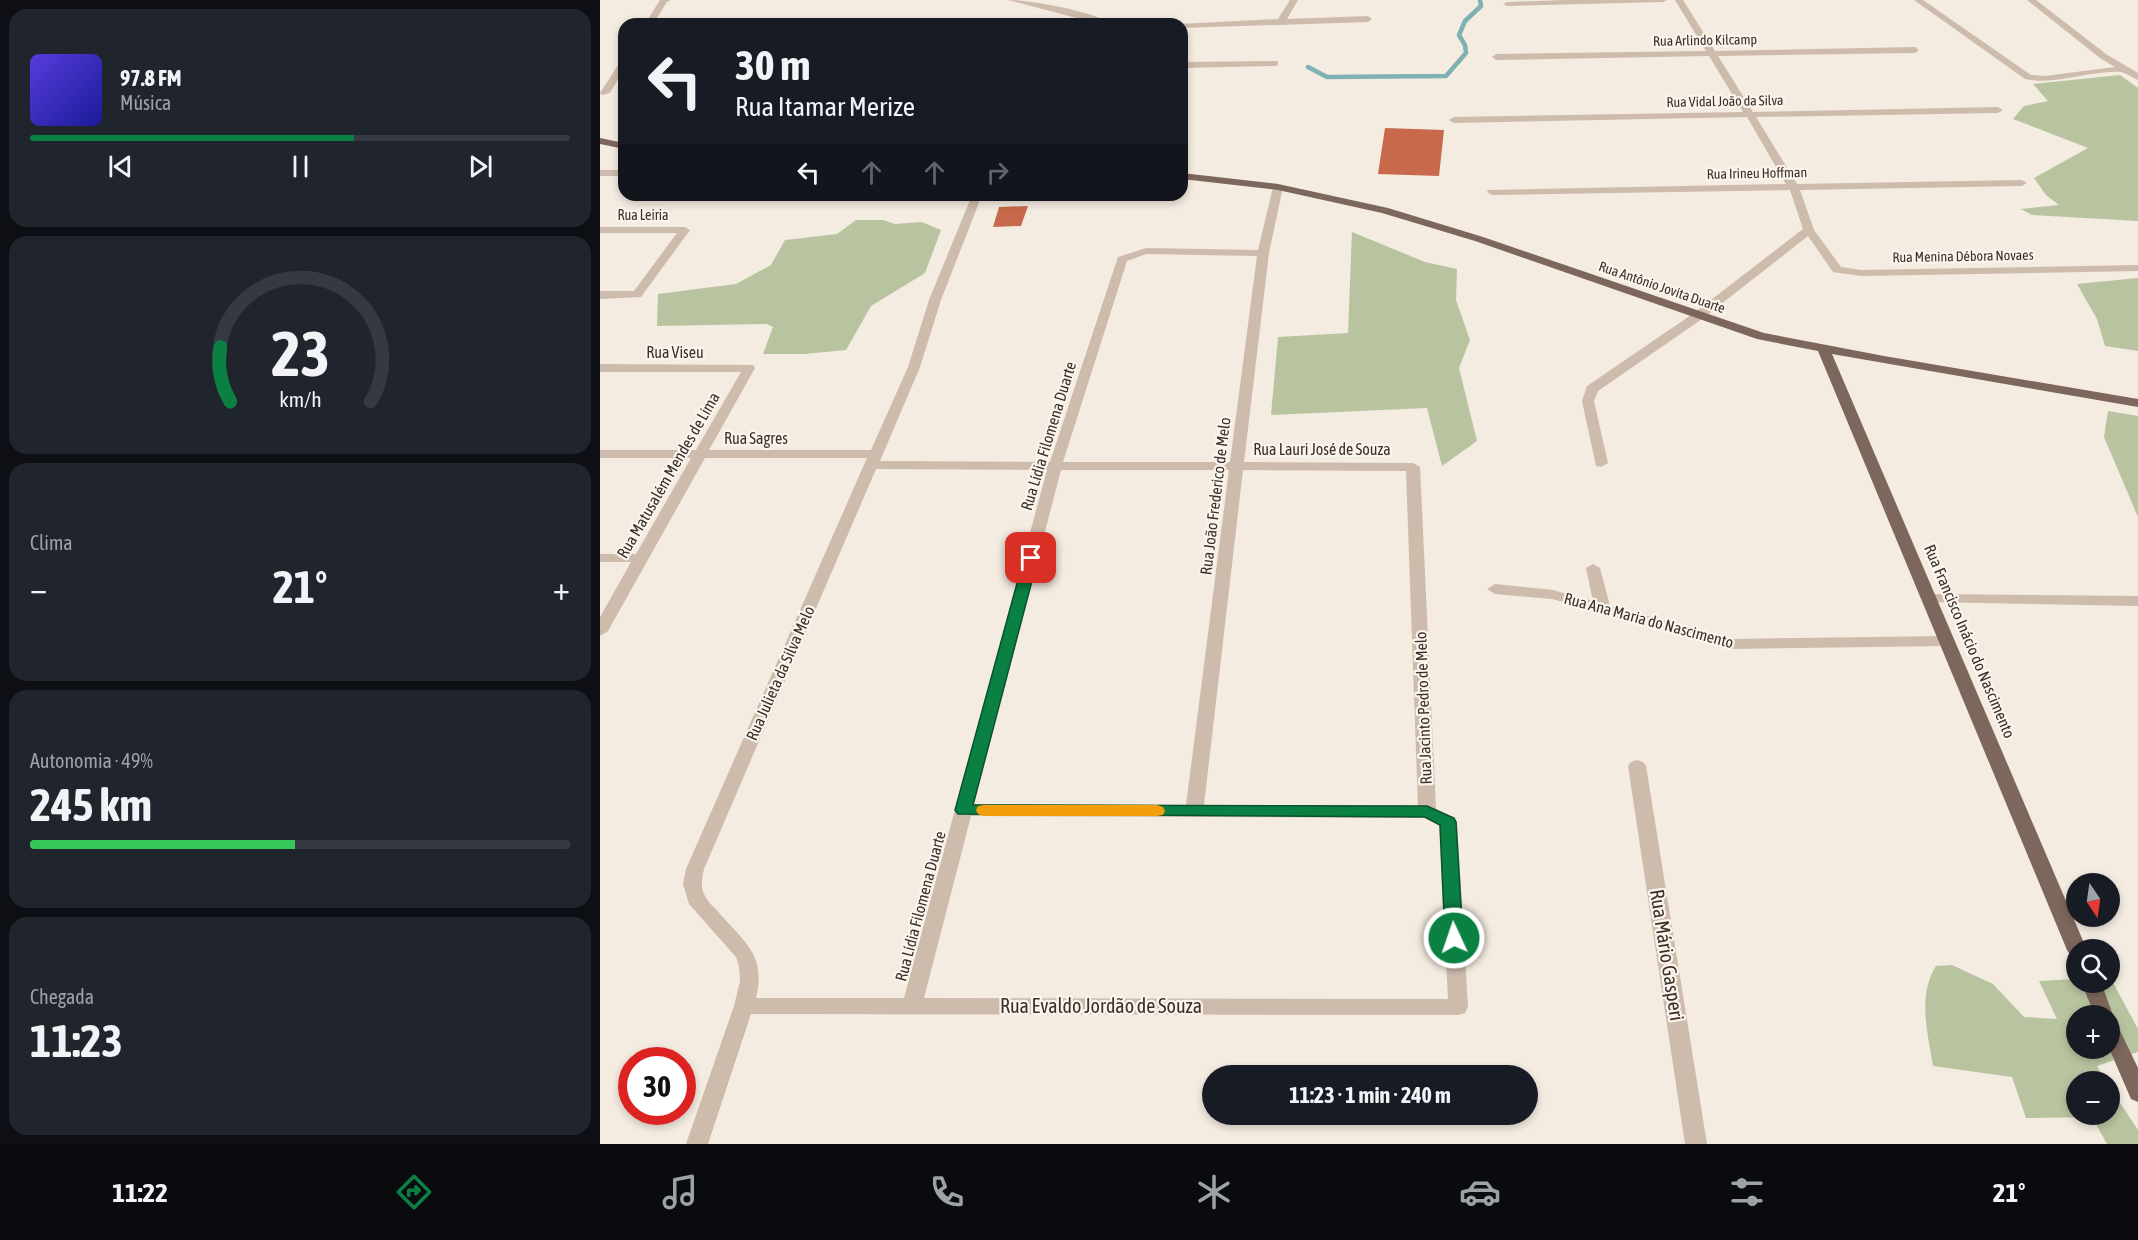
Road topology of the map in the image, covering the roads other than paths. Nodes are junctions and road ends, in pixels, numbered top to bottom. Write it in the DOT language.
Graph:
graph roads {
  1 [pos="666,0"];
  2 [pos="1012,0"];
  3 [pos="1294,0"];
  4 [pos="1662,0"];
  5 [pos="1679,0"];
  6 [pos="1918,0"];
  7 [pos="2031,0"];
  8 [pos="1507,4"];
  9 [pos="1069,12"];
  10 [pos="653,18"];
  11 [pos="1078,18"];
  12 [pos="1088,18"];
  13 [pos="1368,19"];
  14 [pos="1281,22"];
  15 [pos="1188,25"];
  16 [pos="1915,50"];
  17 [pos="1712,54"];
  18 [pos="1496,57"];
  19 [pos="1275,63"];
  20 [pos="1188,64"];
  21 [pos="2126,69"];
  22 [pos="2138,77"];
  23 [pos="618,78"];
  24 [pos="605,93"];
  25 [pos="1998,110"];
  26 [pos="1749,114"];
  27 [pos="1454,120"];
  28 [pos="600,141"];
  29 [pos="618,145"];
  30 [pos="600,173"];
  31 [pos="618,173"];
  32 [pos="1188,177"];
  33 [pos="2022,183"];
  34 [pos="1278,187"];
  35 [pos="1794,188"];
  36 [pos="1492,192"];
  37 [pos="975,201"];
  38 [pos="600,230"];
  39 [pos="1809,230"];
  40 [pos="1263,253"];
  41 [pos="2138,268"];
  42 [pos="600,295"];
  43 [pos="1698,316"];
  44 [pos="1824,350"];
  45 [pos="600,368"];
  46 [pos="749,368"];
  47 [pos="2138,403"];
  48 [pos="600,454"];
  49 [pos="700,454"];
  50 [pos="873,460"];
  51 [pos="1601,463"];
  52 [pos="1055,466"];
  53 [pos="1237,466"];
  54 [pos="1413,467"];
  55 [pos="600,558"];
  56 [pos="641,558"];
  57 [pos="1593,568"];
  58 [pos="1496,589"];
  59 [pos="1930,599"];
  60 [pos="2138,601"];
  61 [pos="1603,609"];
  62 [pos="600,631"];
  63 [pos="1947,641"];
  64 [pos="1637,766"];
  65 [pos="964,810"];
  66 [pos="1194,811"];
  67 [pos="1427,812"];
  68 [pos="2073,939"];
  69 [pos="744,1006"];
  70 [pos="912,1006"];
  71 [pos="2120,1050"];
  72 [pos="2138,1093"];
  73 [pos="697,1144"];
  74 [pos="1696,1144"];
  1 -- 10 [label="street"];
  2 -- 9 [label="street"];
  3 -- 14 [label="street"];
  4 -- 8 [label="street"];
  5 -- 17 [label="street, Rua Menina Débora Novaes"];
  6 -- 21 [label="street"];
  7 -- 21 [label="street"];
  9 -- 11 [label="street"];
  9 -- 12 [label="street"];
  13 -- 14 [label="street"];
  14 -- 15 [label="street"];
  16 -- 17 [label="street, Rua Arlindo Kilcamp"];
  17 -- 18 [label="street, Rua Arlindo Kilcamp"];
  17 -- 26 [label="street, Rua Menina Débora Novaes"];
  19 -- 20 [label="street"];
  21 -- 22 [label="street"];
  23 -- 24 [label="street"];
  25 -- 26 [label="street, Rua Vidal João da Silva"];
  26 -- 27 [label="street, Rua Vidal João da Silva"];
  26 -- 35 [label="street, Rua Menina Débora Novaes"];
  28 -- 29 [label="main road"];
  30 -- 31 [label="street"];
  32 -- 34 [label="main road, Rua Antônio Jovita Duarte"];
  33 -- 35 [label="street, Rua Irineu Hoffman"];
  34 -- 40 [label="street, Rua João Frederico de Melo"];
  34 -- 43 [label="main road, Rua Antônio Jovita Duarte"];
  35 -- 36 [label="street, Rua Irineu Hoffman"];
  35 -- 39 [label="street, Rua Menina Débora Novaes"];
  37 -- 50 [label="street, Rua Julieta da Silva Melo"];
  38 -- 42 [label="street, Rua Leiria"];
  39 -- 41 [label="street, Rua Menina Débora Novaes"];
  39 -- 43 [label="street"];
  40 -- 52 [label="street, Rua Lídia Filomena Duarte"];
  40 -- 53 [label="street, Rua João Frederico de Melo"];
  43 -- 44 [label="main road, Rua Antônio Jovita Duarte"];
  43 -- 51 [label="street"];
  44 -- 47 [label="main road, Rua Antônio Jovita Duarte"];
  44 -- 59 [label="main road, Rua Francisco Inácio do Nascimento"];
  45 -- 46 [label="street, Rua Viseu"];
  46 -- 49 [label="street, Rua Matusalém Mendes de Lima"];
  48 -- 49 [label="street, Rua Sagres"];
  49 -- 50 [label="street, Rua Sagres"];
  49 -- 56 [label="street, Rua Matusalém Mendes de Lima"];
  50 -- 52 [label="street, Rua Lauri José de Souza"];
  50 -- 69 [label="street, Rua Julieta da Silva Melo"];
  52 -- 53 [label="street, Rua Lauri José de Souza"];
  52 -- 65 [label="street, Rua Lídia Filomena Duarte"];
  53 -- 54 [label="street, Rua Lauri José de Souza"];
  53 -- 66 [label="street, Rua João Frederico de Melo"];
  54 -- 67 [label="street, Rua Jacinto Pedro de Melo"];
  55 -- 56 [label="street"];
  56 -- 62 [label="street, Rua Matusalém Mendes de Lima"];
  57 -- 61 [label="street"];
  58 -- 61 [label="street, Rua Ana Maria do Nascimento"];
  59 -- 60 [label="street"];
  59 -- 63 [label="main road, Rua Francisco Inácio do Nascimento"];
  61 -- 63 [label="street, Rua Ana Maria do Nascimento"];
  63 -- 68 [label="main road, Rua Francisco Inácio do Nascimento"];
  64 -- 74 [label="street, Rua Mário Gasperi"];
  65 -- 66 [label="street"];
  65 -- 70 [label="street, Rua Lídia Filomena Duarte"];
  66 -- 67 [label="street"];
  67 -- 70 [label="street, Rua Evaldo Jordão de Souza"];
  69 -- 70 [label="street, Rua Evaldo Jordão de Souza"];
  69 -- 73 [label="street, Rua Julieta da Silva Melo"];
  71 -- 72 [label="main road"];
}
